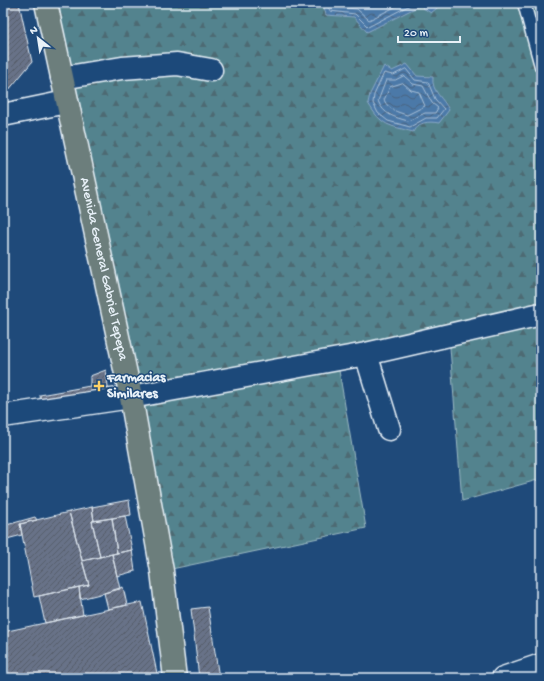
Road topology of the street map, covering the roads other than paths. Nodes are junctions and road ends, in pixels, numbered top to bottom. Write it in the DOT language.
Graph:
graph roads {
  1 [pos="46,3"];
  2 [pos="524,3"];
  3 [pos="541,66"];
  4 [pos="211,70"];
  5 [pos="62,78"];
  6 [pos="66,102"];
  7 [pos="3,115"];
  8 [pos="541,314"];
  9 [pos="366,354"];
  10 [pos="131,397"];
  11 [pos="3,416"];
  12 [pos="389,429"];
  13 [pos="541,665"];
  14 [pos="175,678"];
  15 [pos="503,678"];
  1 -- 5 [label="main road, Avenida General Gabriel Tepepa"];
  2 -- 3 [label="lane"];
  4 -- 5 [label="street"];
  5 -- 6 [label="main road, Avenida General Gabriel Tepepa"];
  6 -- 7 [label="street"];
  6 -- 10 [label="main road, Avenida General Gabriel Tepepa"];
  8 -- 9 [label="street"];
  9 -- 10 [label="street"];
  9 -- 12 [label="street"];
  10 -- 11 [label="street"];
  10 -- 14 [label="main road, Avenida General Gabriel Tepepa"];
  13 -- 15 [label="street"];
}
